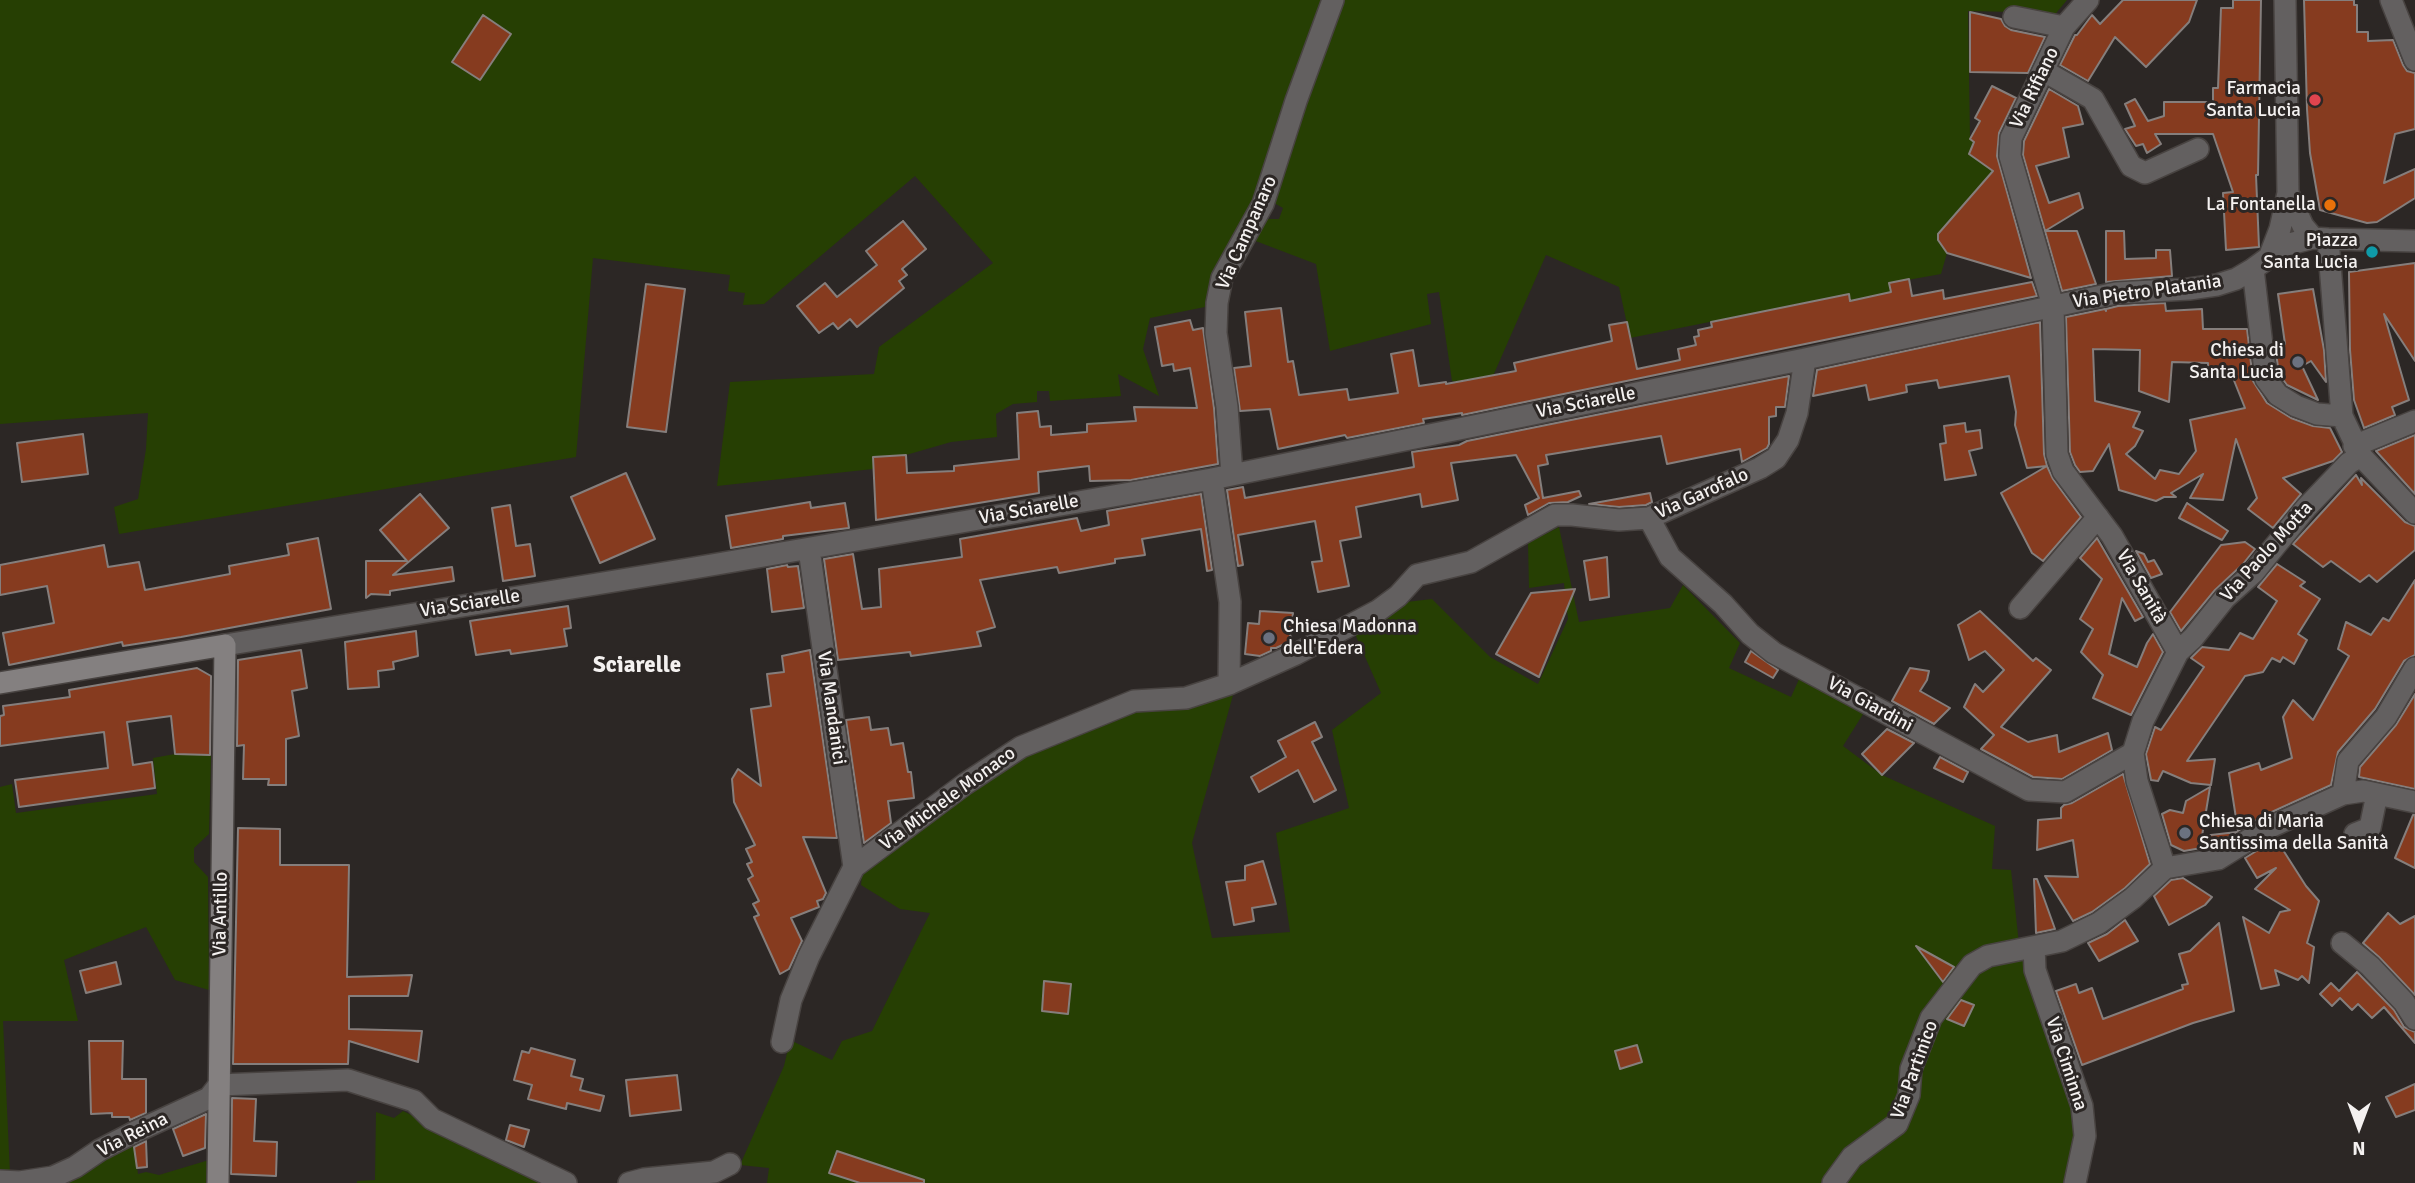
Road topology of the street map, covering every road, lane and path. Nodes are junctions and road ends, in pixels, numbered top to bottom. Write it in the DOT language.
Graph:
graph roads {
  1 [pos="1333,0"];
  2 [pos="2088,0"];
  3 [pos="2285,0"];
  4 [pos="2391,0"];
  5 [pos="2014,17"];
  6 [pos="2064,27"];
  7 [pos="2415,60"];
  8 [pos="2044,71"];
  9 [pos="2198,149"];
  10 [pos="2288,193"];
  11 [pos="2415,225"];
  12 [pos="2321,239"];
  13 [pos="2388,239"];
  14 [pos="2415,241"];
  15 [pos="2270,255"];
  16 [pos="2253,269"];
  17 [pos="2053,306"];
  18 [pos="1805,359"];
  19 [pos="2342,416"];
  20 [pos="2415,421"];
  21 [pos="2358,451"];
  22 [pos="1222,477"];
  23 [pos="2415,513"];
  24 [pos="2098,517"];
  25 [pos="1648,518"];
  26 [pos="809,549"];
  27 [pos="2020,608"];
  28 [pos="225,645"];
  29 [pos="2178,652"];
  30 [pos="2415,668"];
  31 [pos="0,683"];
  32 [pos="1229,684"];
  33 [pos="2133,753"];
  34 [pos="2343,794"];
  35 [pos="2377,794"];
  36 [pos="2415,802"];
  37 [pos="2355,834"];
  38 [pos="853,867"];
  39 [pos="2165,868"];
  40 [pos="2342,943"];
  41 [pos="2034,947"];
  42 [pos="2415,1020"];
  43 [pos="782,1042"];
  44 [pos="219,1085"];
  45 [pos="730,1164"];
  46 [pos="0,1181"];
  47 [pos="218,1183"];
  48 [pos="566,1183"];
  49 [pos="629,1183"];
  50 [pos="1833,1183"];
  51 [pos="2075,1183"];
  1 -- 22 [label="street, Via Campanaro"];
  2 -- 6 [label="street, Via Rifiano"];
  3 -- 10 [label="street"];
  4 -- 7 [label="street"];
  5 -- 6 [label="street"];
  6 -- 8 [label="street, Via Rifiano"];
  8 -- 9 [label="street"];
  8 -- 17 [label="street, Via Rifiano"];
  10 -- 12 [label="street"];
  10 -- 15 [label="street"];
  11 -- 13 [label="street"];
  12 -- 13 [label="street"];
  12 -- 15 [label="street, Via Pietro Platania"];
  12 -- 19 [label="street"];
  13 -- 14 [label="street"];
  15 -- 16 [label="street, Via Pietro Platania"];
  16 -- 17 [label="street, Via Pietro Platania"];
  16 -- 19 [label="street"];
  17 -- 18 [label="street, Via Sciarelle"];
  17 -- 24 [label="street, Via Sanità"];
  18 -- 22 [label="street, Via Sciarelle"];
  18 -- 25 [label="street, Via Garofalo"];
  19 -- 21 [label="street"];
  20 -- 21 [label="street, Via Paolo Motta"];
  21 -- 23 [label="street"];
  21 -- 29 [label="street, Via Paolo Motta"];
  22 -- 26 [label="street, Via Sciarelle"];
  22 -- 32 [label="street"];
  24 -- 27 [label="street"];
  24 -- 29 [label="street, Via Sanità"];
  25 -- 32 [label="street, Via Garofalo"];
  25 -- 33 [label="street, Via Giardini"];
  26 -- 28 [label="street, Via Sciarelle"];
  26 -- 38 [label="street, Via Mandanici"];
  28 -- 31 [label="street, Via Sciarelle"];
  28 -- 44 [label="street, Via Antillo"];
  29 -- 33 [label="street"];
  30 -- 34 [label="street"];
  32 -- 38 [label="street, Via Michele Monaco"];
  33 -- 39 [label="street"];
  34 -- 35 [label="street"];
  34 -- 39 [label="street"];
  35 -- 36 [label="street"];
  35 -- 37 [label="street"];
  38 -- 43 [label="street, Via Michele Monaco"];
  39 -- 41 [label="street, Via Partinico"];
  40 -- 42 [label="street"];
  41 -- 50 [label="street, Via Partinico"];
  41 -- 51 [label="street, Via Ciminna"];
  44 -- 46 [label="street, Via Reina"];
  44 -- 47 [label="street, Via Antillo"];
  44 -- 48 [label="street"];
  45 -- 49 [label="street"];
}
